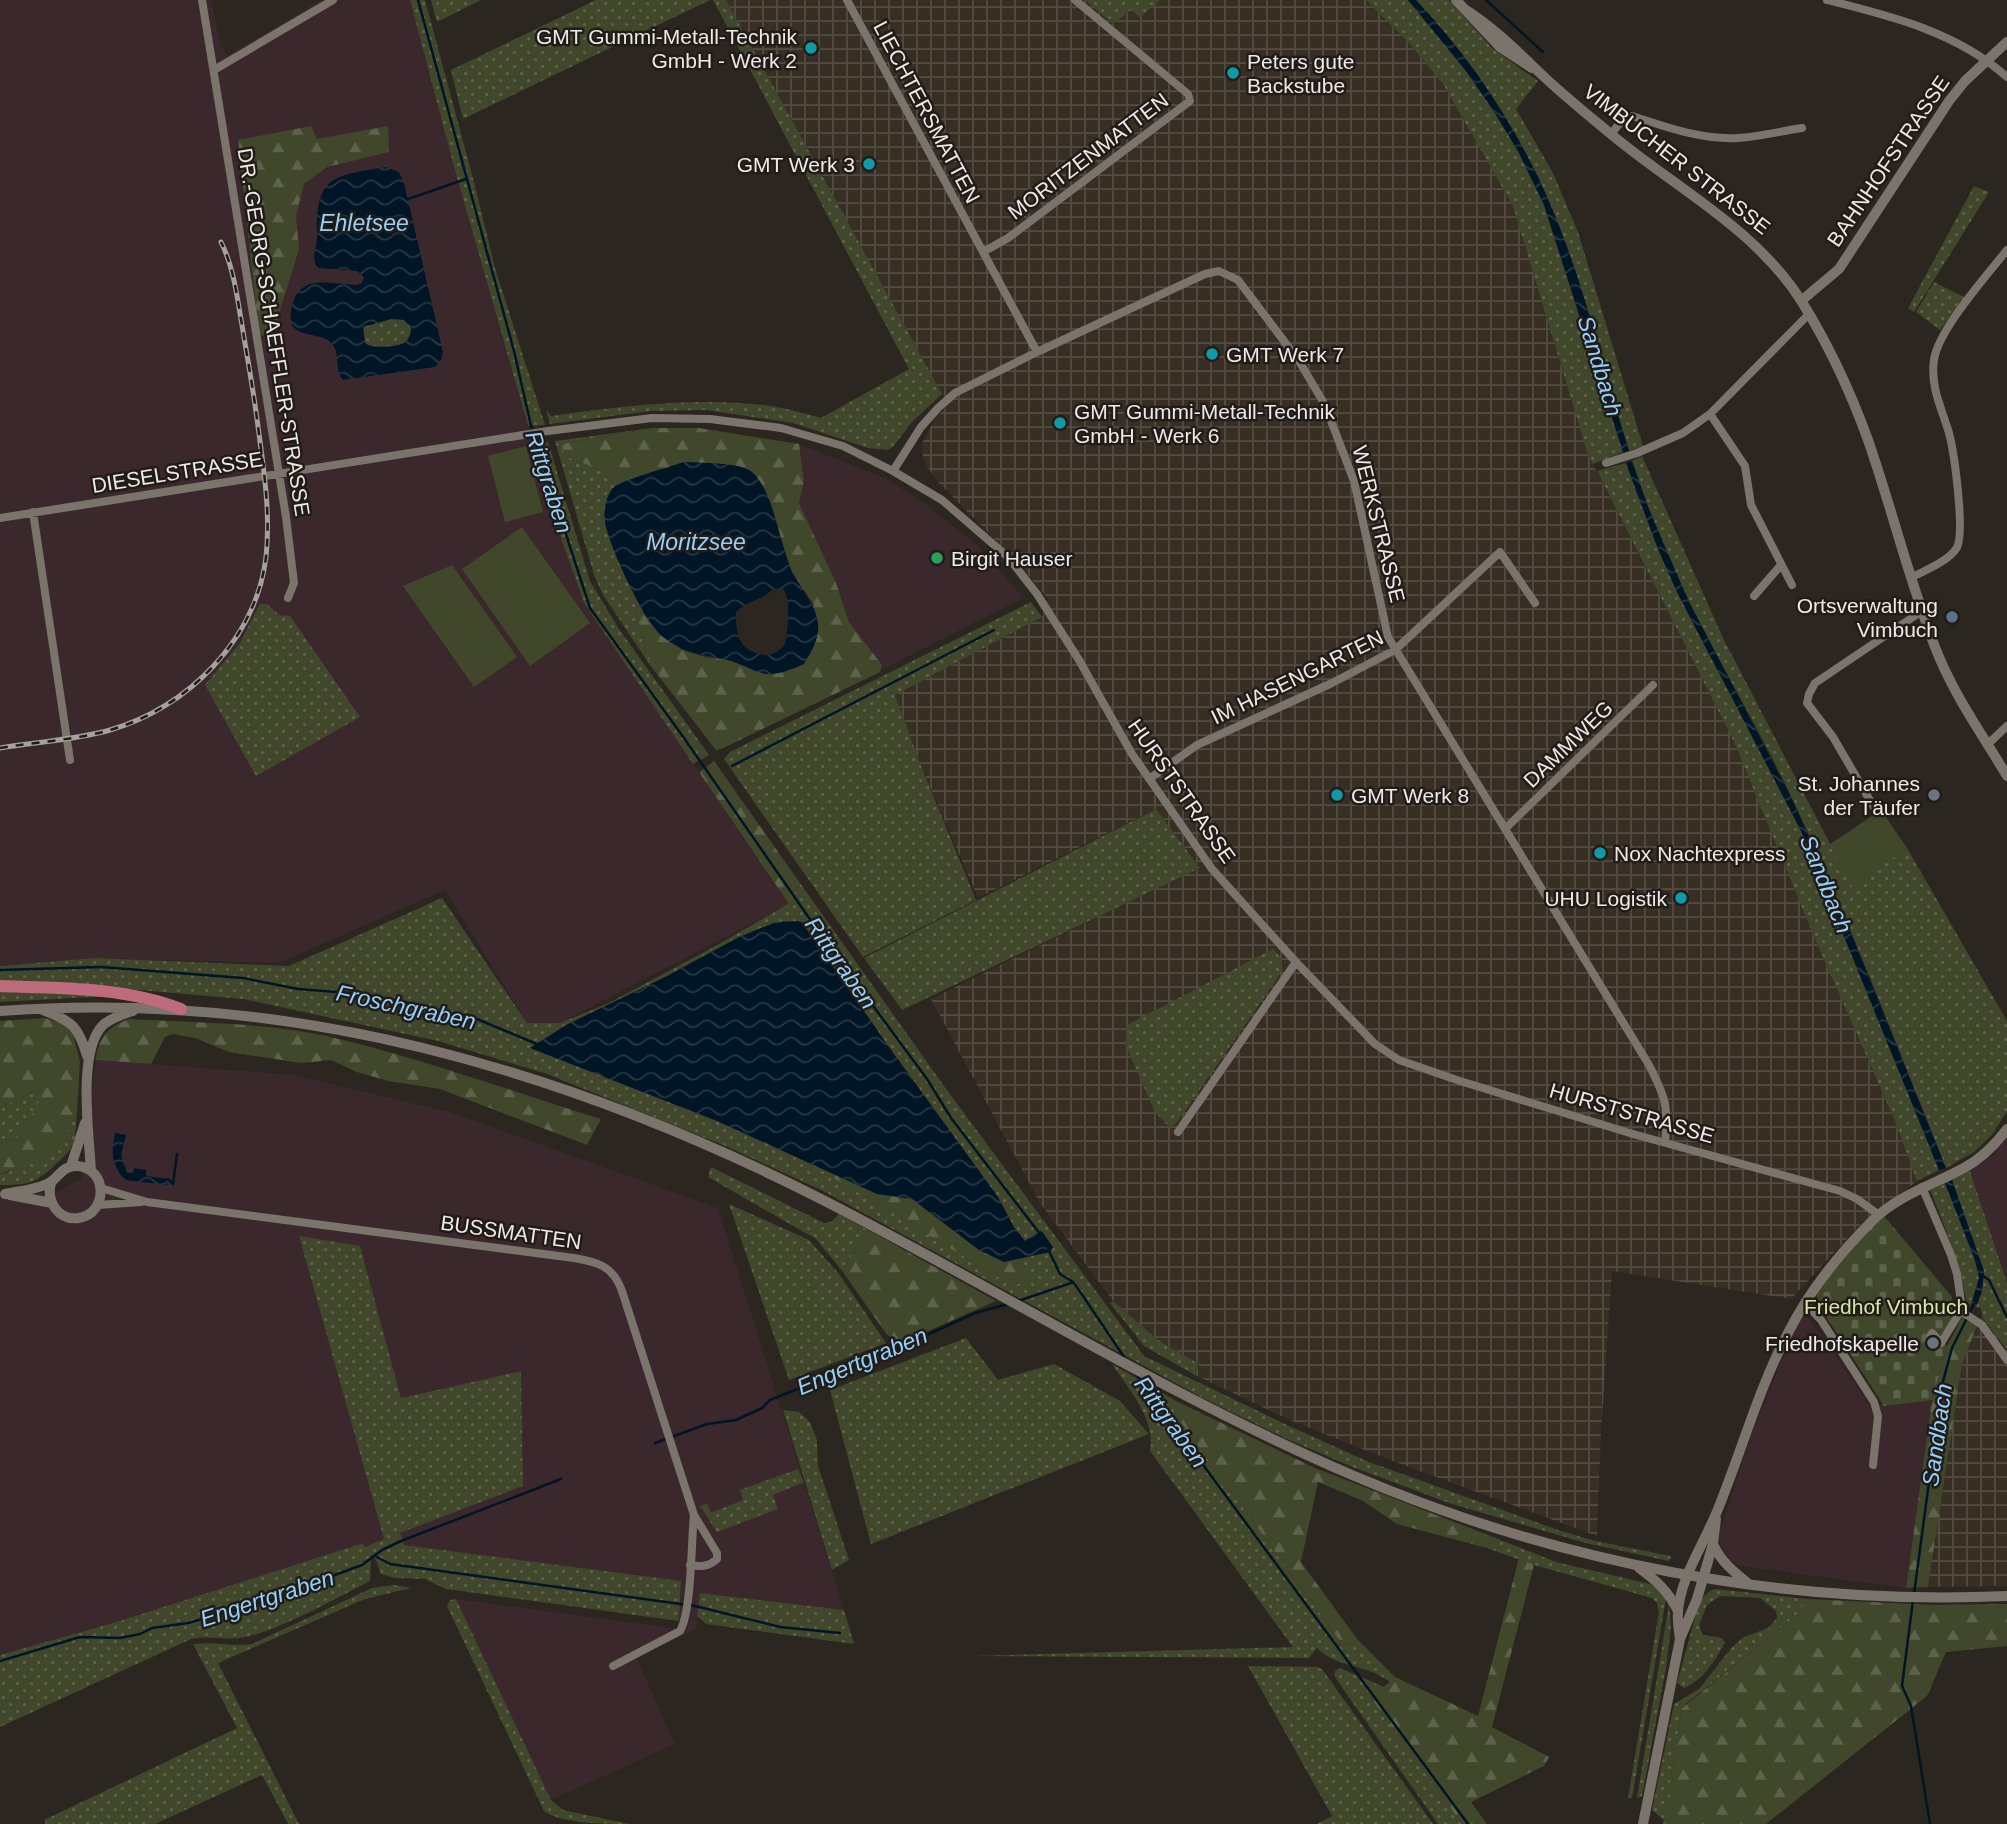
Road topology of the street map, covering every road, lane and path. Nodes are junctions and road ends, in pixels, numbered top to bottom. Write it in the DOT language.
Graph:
graph roads {
  1 [pos="202,0"];
  2 [pos="333,0"];
  3 [pos="847,0"];
  4 [pos="1076,0"];
  5 [pos="1828,0"];
  6 [pos="1460,4"];
  7 [pos="2007,42"];
  8 [pos="1988,60"];
  9 [pos="214,70"];
  10 [pos="2007,77"];
  11 [pos="1802,128"];
  12 [pos="1611,134"];
  13 [pos="2007,250"];
  14 [pos="983,252"];
  15 [pos="1801,301"];
  16 [pos="1809,314"];
  17 [pos="1037,352"];
  18 [pos="1710,414"];
  19 [pos="526,435"];
  20 [pos="1606,463"];
  21 [pos="893,471"];
  22 [pos="278,473"];
  23 [pos="33,512"];
  24 [pos="0,518"];
  25 [pos="1781,565"];
  26 [pos="1912,578"];
  27 [pos="1792,585"];
  28 [pos="1754,596"];
  29 [pos="288,598"];
  30 [pos="1535,603"];
  31 [pos="1922,611"];
  32 [pos="1395,650"];
  33 [pos="1653,685"];
  34 [pos="2007,726"];
  35 [pos="1987,744"];
  36 [pos="70,760"];
  37 [pos="2007,776"];
  38 [pos="1149,779"];
  39 [pos="1875,808"];
  40 [pos="1506,828"];
  41 [pos="1296,962"];
  42 [pos="0,986"];
  43 [pos="139,1008"];
  44 [pos="39,1009"];
  45 [pos="181,1009"];
  46 [pos="0,1011"];
  47 [pos="88,1059"];
  48 [pos="87,1117"];
  49 [pos="2007,1129"];
  50 [pos="1178,1132"];
  51 [pos="1665,1142"];
  52 [pos="71,1166"];
  53 [pos="90,1171"];
  54 [pos="51,1182"];
  55 [pos="1922,1187"];
  56 [pos="101,1188"];
  57 [pos="3,1193"];
  58 [pos="147,1202"];
  59 [pos="52,1203"];
  60 [pos="98,1205"];
  61 [pos="1879,1215"];
  62 [pos="1805,1303"];
  63 [pos="1966,1312"];
  64 [pos="1931,1335"];
  65 [pos="2007,1360"];
  66 [pos="1872,1465"];
  67 [pos="1717,1511"];
  68 [pos="694,1515"];
  69 [pos="1713,1544"];
  70 [pos="690,1565"];
  71 [pos="1637,1566"];
  72 [pos="1688,1576"];
  73 [pos="1702,1578"];
  74 [pos="1751,1586"];
  75 [pos="2007,1596"];
  76 [pos="1678,1611"];
  77 [pos="1680,1639"];
  78 [pos="613,1666"];
  79 [pos="1643,1824"];
  1 -- 9 [label="street, DR.-GEORG-SCHAEFFLER-STRASSE"];
  2 -- 9 [label="street"];
  3 -- 14 [label="street, LIECHTERSMATTEN"];
  4 -- 14 [label="street, MORITZENMATTEN"];
  5 -- 8 [label="street"];
  6 -- 12 [label="street, VIMBUCHER STRASSE"];
  7 -- 8 [label="street, BAHNHOFSTRASSE"];
  8 -- 10 [label="street"];
  8 -- 15 [label="street, BAHNHOFSTRASSE"];
  9 -- 22 [label="street, DR.-GEORG-SCHAEFFLER-STRASSE"];
  11 -- 12 [label="street"];
  12 -- 15 [label="street, VIMBUCHER STRASSE"];
  13 -- 26 [label="street"];
  14 -- 17 [label="street, LIECHTERSMATTEN"];
  15 -- 16 [label="street, VIMBUCHER STRASSE"];
  16 -- 18 [label="street"];
  16 -- 26 [label="street, VIMBUCHER STRASSE"];
  17 -- 21 [label="street, WERKSTRASSE"];
  17 -- 32 [label="street, WERKSTRASSE"];
  18 -- 20 [label="street"];
  18 -- 25 [label="street"];
  19 -- 21 [label="street, HURSTSTRASSE"];
  19 -- 22 [label="street, DIESELSTRASSE"];
  21 -- 38 [label="street, HURSTSTRASSE"];
  22 -- 23 [label="street, DIESELSTRASSE"];
  22 -- 29 [label="street, DR.-GEORG-SCHAEFFLER-STRASSE"];
  23 -- 24 [label="street, DIESELSTRASSE"];
  23 -- 36 [label="street"];
  25 -- 27 [label="street"];
  25 -- 28 [label="street"];
  26 -- 31 [label="street, VIMBUCHER STRASSE"];
  30 -- 32 [label="street, IM HASENGARTEN"];
  31 -- 35 [label="street, VIMBUCHER STRASSE"];
  31 -- 39 [label="street"];
  32 -- 38 [label="street, IM HASENGARTEN"];
  32 -- 40 [label="street, WERKSTRASSE"];
  33 -- 40 [label="street, DAMMWEG"];
  34 -- 35 [label="street"];
  35 -- 37 [label="street, VIMBUCHER STRASSE"];
  38 -- 41 [label="street, HURSTSTRASSE"];
  40 -- 51 [label="street, WERKSTRASSE"];
  41 -- 50 [label="street"];
  41 -- 51 [label="street, HURSTSTRASSE"];
  42 -- 45 [label="main road"];
  43 -- 44 [label="main road"];
  43 -- 45 [label="main road"];
  43 -- 47 [label="main road"];
  44 -- 46 [label="main road"];
  44 -- 47 [label="main road"];
  45 -- 71 [label="main road"];
  47 -- 48 [label="main road"];
  48 -- 52 [label="main road"];
  48 -- 53 [label="main road"];
  49 -- 55 [label="street"];
  51 -- 61 [label="street, HURSTSTRASSE"];
  52 -- 53 [label="main road"];
  52 -- 54 [label="main road"];
  53 -- 56 [label="main road"];
  54 -- 57 [label="main road"];
  54 -- 59 [label="main road"];
  55 -- 61 [label="street"];
  55 -- 63 [label="street"];
  56 -- 58 [label="street, BUSSMATTEN"];
  56 -- 60 [label="main road"];
  57 -- 59 [label="main road"];
  58 -- 60 [label="street, BUSSMATTEN"];
  58 -- 68 [label="street, BUSSMATTEN"];
  59 -- 60 [label="main road"];
  61 -- 62 [label="street"];
  62 -- 66 [label="street"];
  62 -- 67 [label="street"];
  63 -- 64 [label="street"];
  63 -- 65 [label="street"];
  67 -- 69 [label="street"];
  67 -- 72 [label="street"];
  68 -- 70 [label="street, BUSSMATTEN"];
  68 -- 70 [label="street, BUSSMATTEN"];
  69 -- 73 [label="street"];
  69 -- 74 [label="main road"];
  70 -- 78 [label="street, BUSSMATTEN"];
  71 -- 72 [label="main road"];
  71 -- 76 [label="main road"];
  72 -- 73 [label="main road"];
  72 -- 76 [label="street"];
  73 -- 74 [label="main road"];
  73 -- 77 [label="street"];
  74 -- 75 [label="main road"];
  76 -- 77 [label="street"];
  77 -- 79 [label="street"];
}
